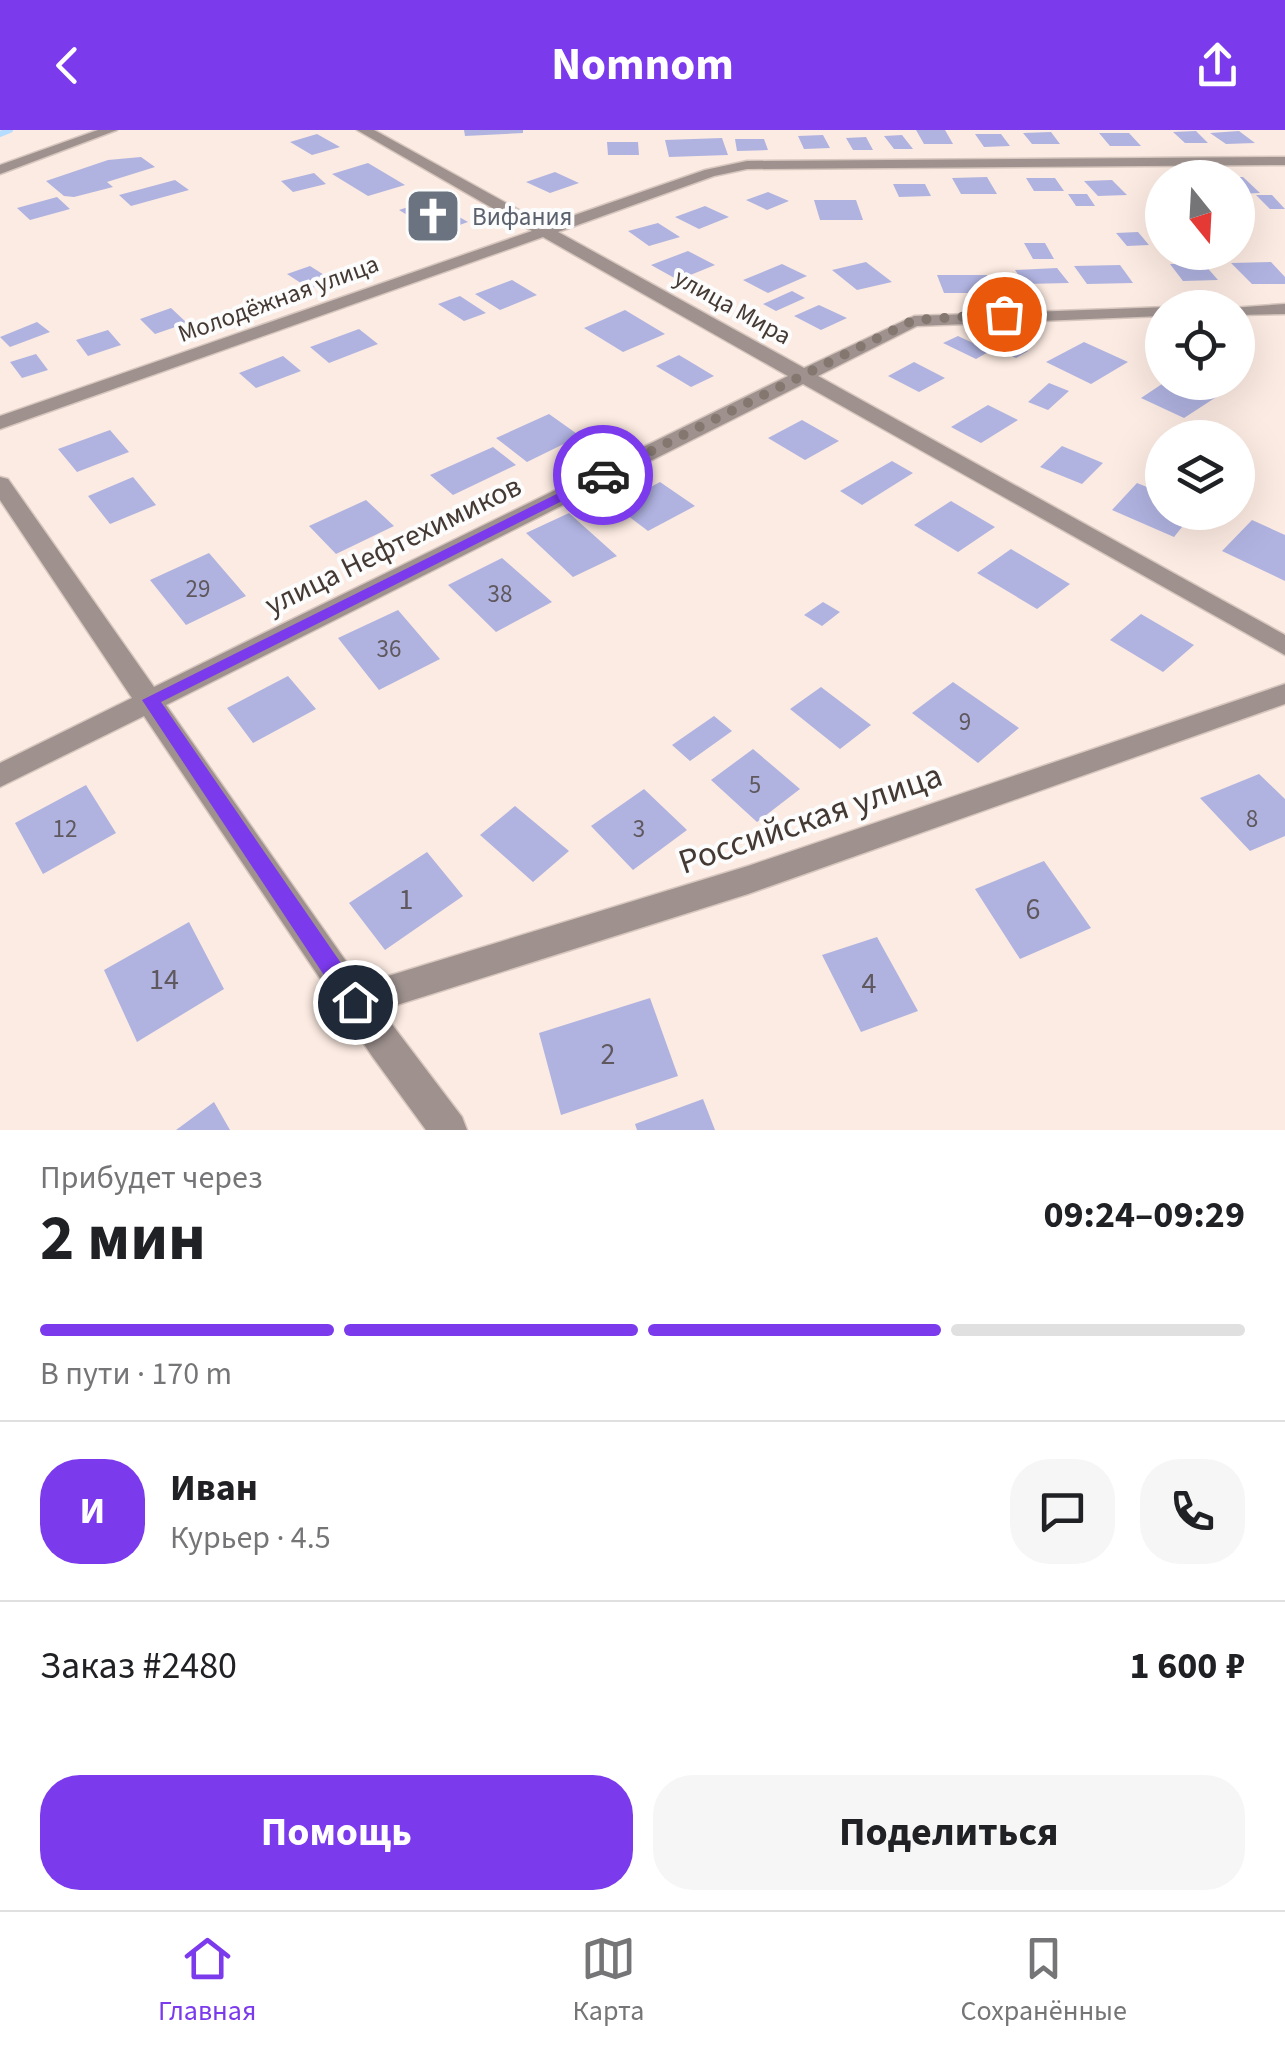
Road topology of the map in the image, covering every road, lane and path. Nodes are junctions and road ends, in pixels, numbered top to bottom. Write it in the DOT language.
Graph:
graph roads {
  1 [pos="110,130"];
  2 [pos="364,130"];
  3 [pos="1285,161"];
  4 [pos="0,170"];
  5 [pos="542,230"];
  6 [pos="1285,309"];
  7 [pos="1255,310"];
  8 [pos="1145,312"];
  9 [pos="805,374"];
  10 [pos="0,423"];
  11 [pos="0,484"];
  12 [pos="1285,646"];
  13 [pos="1285,694"];
  14 [pos="150,700"];
  15 [pos="0,776"];
  16 [pos="355,1002"];
  17 [pos="449,1130"];
  1 -- 4 [label="street"];
  2 -- 5 [label="street, улица Мира"];
  3 -- 5 [label="street, Молодёжная улица"];
  5 -- 9 [label="street, улица Мира"];
  5 -- 10 [label="street, Молодёжная улица"];
  6 -- 7 [label="street"];
  8 -- 9 [label="street, улица Нефтехимиков"];
  9 -- 12 [label="street, улица Мира"];
  9 -- 14 [label="street, улица Нефтехимиков"];
  11 -- 14 [label="street"];
  13 -- 16 [label="street, Российская улица"];
  14 -- 15 [label="street, улица Нефтехимиков"];
  14 -- 16 [label="street"];
  16 -- 17 [label="street"];
}
